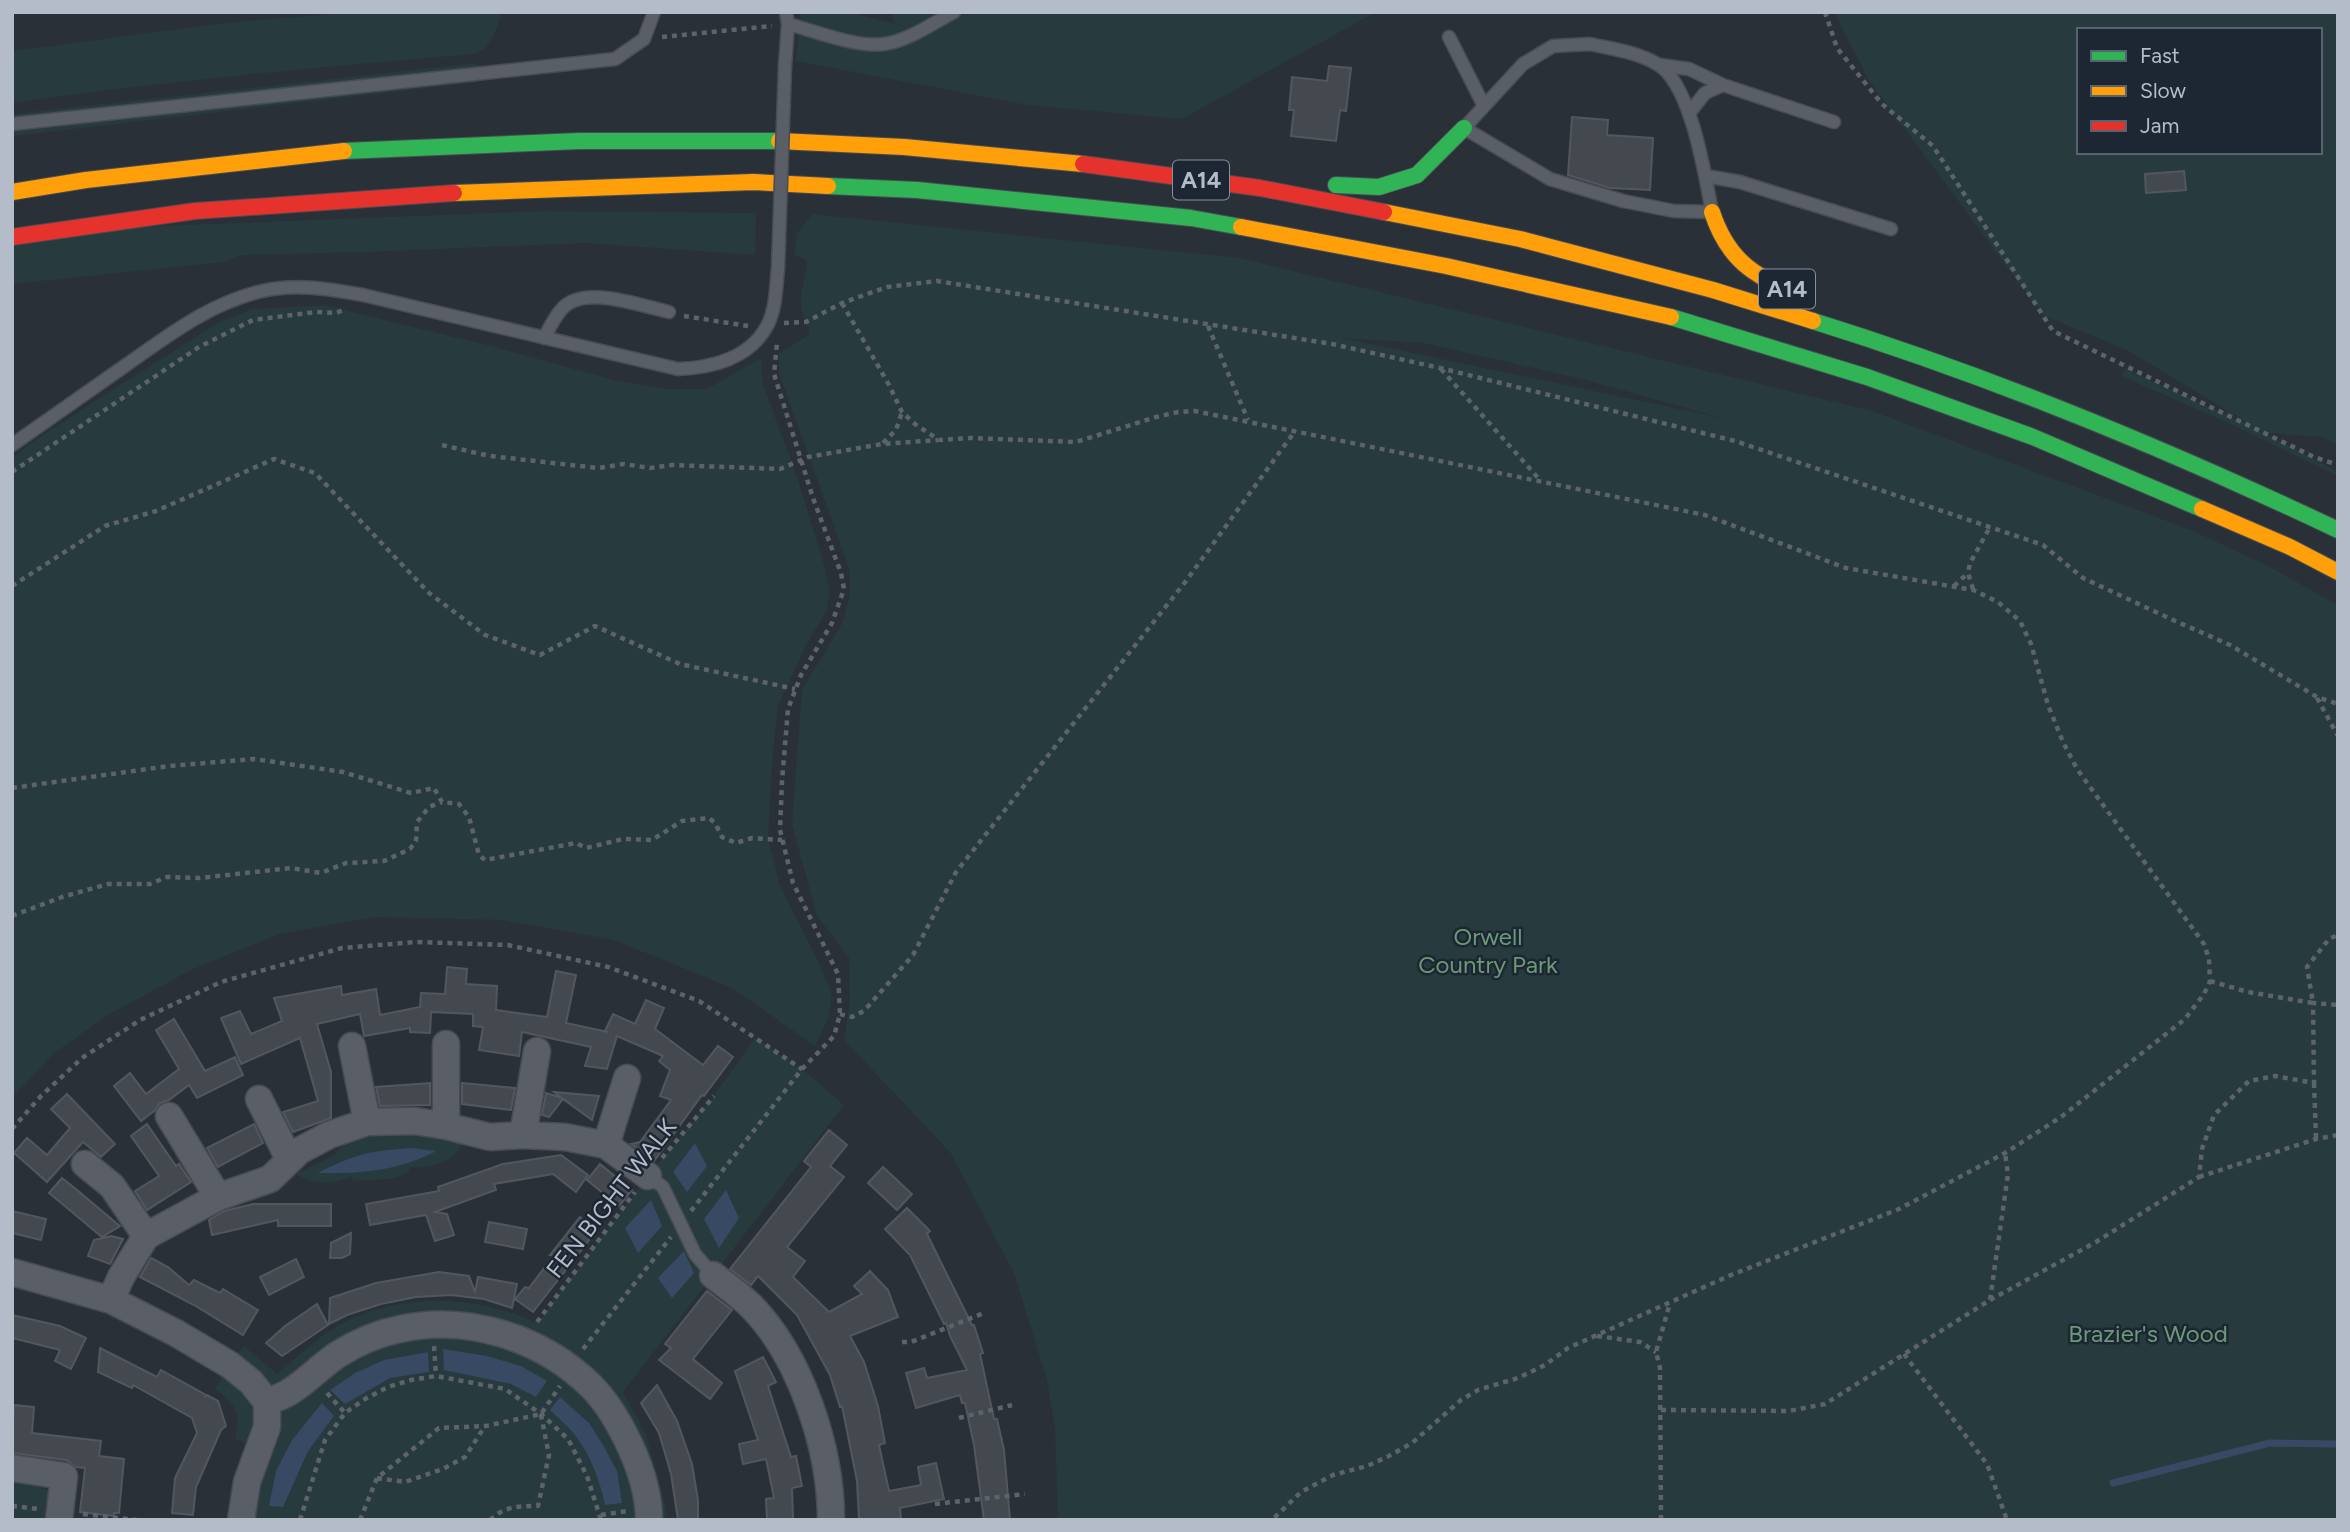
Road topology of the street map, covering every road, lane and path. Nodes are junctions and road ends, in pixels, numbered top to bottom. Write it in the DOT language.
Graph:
graph roads {
  1 [pos="654,12"];
  2 [pos="954,12"];
  3 [pos="1825,12"];
  4 [pos="787,18"];
  5 [pos="1449,37"];
  6 [pos="643,39"];
  7 [pos="1660,65"];
  8 [pos="1723,85"];
  9 [pos="1484,106"];
  10 [pos="1690,112"];
  11 [pos="1834,122"];
  12 [pos="12,124"];
  13 [pos="1464,128"];
  14 [pos="1706,176"];
  15 [pos="1260,188"];
  16 [pos="12,192"];
  17 [pos="1712,212"];
  18 [pos="1891,229"];
  19 [pos="12,237"];
  20 [pos="363,295"];
  21 [pos="842,303"];
  22 [pos="669,312"];
  23 [pos="774,324"];
  24 [pos="1208,325"];
  25 [pos="544,338"];
  26 [pos="1887,344"];
  27 [pos="1440,368"];
  28 [pos="902,412"];
  29 [pos="1248,420"];
  30 [pos="1295,431"];
  31 [pos="939,440"];
  32 [pos="881,444"];
  33 [pos="12,445"];
  34 [pos="442,446"];
  35 [pos="801,461"];
  36 [pos="2338,465"];
  37 [pos="12,472"];
  38 [pos="1541,482"];
  39 [pos="1990,527"];
  40 [pos="2338,530"];
  41 [pos="2338,572"];
  42 [pos="1968,573"];
  43 [pos="12,586"];
  44 [pos="1954,586"];
  45 [pos="1973,590"];
  46 [pos="794,689"];
  47 [pos="2317,698"];
  48 [pos="2338,704"];
  49 [pos="2338,736"];
  50 [pos="12,788"];
  51 [pos="442,802"];
  52 [pos="782,840"];
  53 [pos="12,916"];
  54 [pos="2338,935"];
  55 [pos="2210,981"];
  56 [pos="2313,1003"];
  57 [pos="2338,1005"];
  58 [pos="840,1014"];
  59 [pos="446,1044"];
  60 [pos="352,1046"];
  61 [pos="537,1051"];
  62 [pos="627,1078"];
  63 [pos="2314,1083"];
  64 [pos="714,1096"];
  65 [pos="259,1099"];
  66 [pos="169,1116"];
  67 [pos="367,1122"];
  68 [pos="446,1126"];
  69 [pos="12,1129"];
  70 [pos="523,1135"];
  71 [pos="2338,1135"];
  72 [pos="2316,1139"];
  73 [pos="606,1145"];
  74 [pos="2005,1153"];
  75 [pos="292,1158"];
  76 [pos="85,1164"];
  77 [pos="648,1176"];
  78 [pos="2199,1177"];
  79 [pos="218,1196"];
  80 [pos="146,1236"];
  81 [pos="12,1272"];
  82 [pos="713,1275"];
  83 [pos="111,1300"];
  84 [pos="1990,1300"];
  85 [pos="1670,1302"];
  86 [pos="984,1313"];
  87 [pos="537,1323"];
  88 [pos="1595,1336"];
  89 [pos="902,1342"];
  90 [pos="1656,1352"];
  91 [pos="1904,1354"];
  92 [pos="267,1402"];
  93 [pos="1012,1405"];
  94 [pos="1661,1410"];
  95 [pos="541,1414"];
  96 [pos="959,1418"];
  97 [pos="486,1426"];
  98 [pos="12,1468"];
  99 [pos="377,1478"];
  100 [pos="1025,1493"];
  101 [pos="935,1504"];
  102 [pos="60,1516"];
  103 [pos="137,1520"];
  104 [pos="241,1520"];
  105 [pos="300,1520"];
  106 [pos="360,1520"];
  107 [pos="490,1520"];
  108 [pos="601,1520"];
  109 [pos="649,1520"];
  110 [pos="831,1520"];
  111 [pos="1272,1520"];
  112 [pos="1661,1520"];
  113 [pos="2007,1520"];
  1 -- 6 [label="lane"];
  2 -- 4 [label="lane"];
  3 -- 36 [label="path"];
  4 -- 6 [label="path"];
  4 -- 23 [label="lane, bridge"];
  5 -- 9 [label="lane"];
  6 -- 12 [label="lane"];
  7 -- 8 [label="lane"];
  7 -- 9 [label="lane"];
  7 -- 10 [label="lane"];
  8 -- 10 [label="lane"];
  8 -- 11 [label="lane"];
  9 -- 13 [label="lane"];
  10 -- 14 [label="lane"];
  13 -- 15 [label="highway, A14"];
  13 -- 17 [label="lane"];
  14 -- 17 [label="lane"];
  14 -- 18 [label="lane"];
  15 -- 16 [label="highway, A14"];
  15 -- 26 [label="highway, A14"];
  17 -- 26 [label="highway, A14"];
  19 -- 41 [label="highway, A14"];
  20 -- 25 [label="lane"];
  20 -- 33 [label="lane"];
  20 -- 37 [label="path"];
  21 -- 23 [label="path"];
  21 -- 24 [label="path"];
  21 -- 28 [label="path"];
  22 -- 23 [label="path"];
  22 -- 25 [label="lane"];
  23 -- 25 [label="lane"];
  23 -- 35 [label="path"];
  24 -- 27 [label="path"];
  24 -- 29 [label="path"];
  26 -- 40 [label="highway, A14"];
  27 -- 38 [label="path"];
  27 -- 39 [label="path"];
  28 -- 31 [label="path"];
  28 -- 32 [label="path"];
  29 -- 30 [label="path"];
  29 -- 31 [label="path"];
  30 -- 38 [label="path"];
  30 -- 58 [label="path"];
  31 -- 32 [label="path"];
  32 -- 35 [label="path"];
  34 -- 35 [label="path"];
  35 -- 46 [label="path"];
  38 -- 44 [label="path"];
  39 -- 42 [label="path"];
  39 -- 47 [label="path"];
  42 -- 44 [label="path"];
  42 -- 45 [label="path"];
  43 -- 46 [label="path"];
  44 -- 45 [label="path"];
  45 -- 55 [label="path"];
  46 -- 52 [label="path"];
  47 -- 48 [label="path"];
  47 -- 49 [label="path"];
  50 -- 51 [label="path"];
  51 -- 52 [label="path"];
  51 -- 53 [label="path"];
  52 -- 58 [label="path"];
  54 -- 56 [label="path"];
  55 -- 56 [label="path"];
  55 -- 74 [label="path"];
  56 -- 57 [label="path"];
  56 -- 63 [label="path"];
  58 -- 69 [label="path"];
  59 -- 68 [label="street"];
  60 -- 67 [label="street"];
  61 -- 70 [label="street"];
  62 -- 73 [label="street"];
  63 -- 72 [label="path"];
  63 -- 78 [label="path"];
  64 -- 77 [label="path, FEN BIGHT WALK"];
  65 -- 75 [label="street"];
  66 -- 79 [label="street"];
  67 -- 68 [label="street"];
  67 -- 75 [label="street"];
  68 -- 70 [label="street"];
  70 -- 73 [label="street"];
  71 -- 72 [label="path"];
  72 -- 78 [label="path"];
  73 -- 77 [label="street"];
  74 -- 84 [label="path"];
  74 -- 85 [label="path"];
  75 -- 79 [label="street"];
  76 -- 80 [label="street"];
  77 -- 82 [label="lane"];
  77 -- 87 [label="path, FEN BIGHT WALK"];
  78 -- 84 [label="path"];
  79 -- 80 [label="street"];
  80 -- 83 [label="street"];
  81 -- 83 [label="street"];
  82 -- 110 [label="street"];
  83 -- 92 [label="street"];
  84 -- 91 [label="path"];
  85 -- 88 [label="path"];
  85 -- 90 [label="path"];
  86 -- 89 [label="path"];
  88 -- 90 [label="path"];
  88 -- 111 [label="path"];
  90 -- 94 [label="path"];
  91 -- 94 [label="path"];
  91 -- 113 [label="path"];
  92 -- 104 [label="street"];
  92 -- 109 [label="street"];
  93 -- 96 [label="path"];
  94 -- 112 [label="path"];
  95 -- 97 [label="path"];
  95 -- 105 [label="path"];
  95 -- 107 [label="path"];
  95 -- 108 [label="path"];
  97 -- 99 [label="path"];
  97 -- 99 [label="path"];
  98 -- 102 [label="street"];
  99 -- 106 [label="path"];
  100 -- 101 [label="path"];
  102 -- 103 [label="path"];
}
